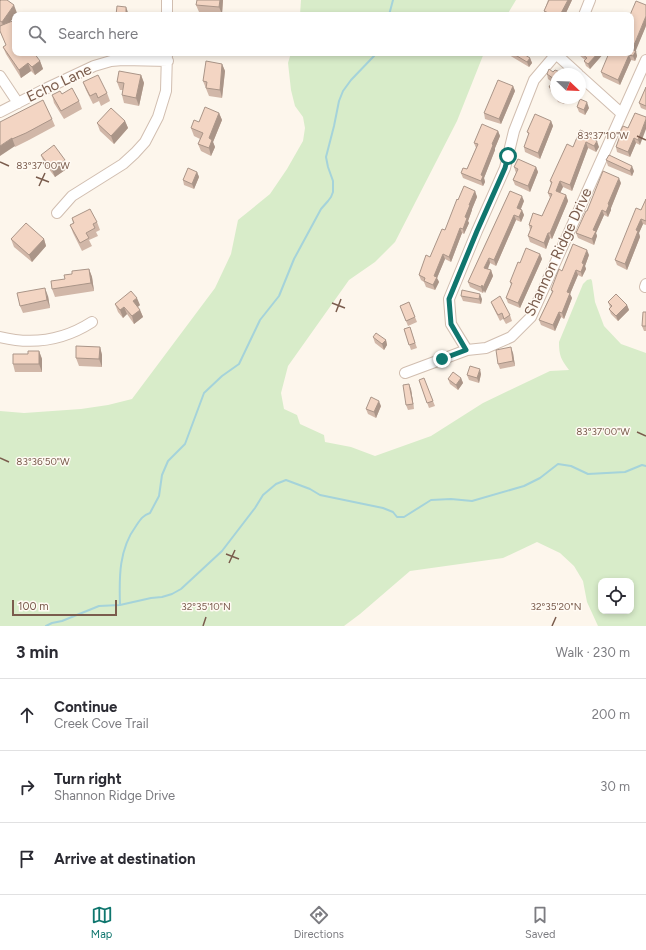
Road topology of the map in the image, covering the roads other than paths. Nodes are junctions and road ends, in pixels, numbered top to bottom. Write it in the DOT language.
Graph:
graph roads {
  1 [pos="167,0"];
  2 [pos="590,0"];
  3 [pos="167,12"];
  4 [pos="585,12"];
  5 [pos="554,56"];
  6 [pos="559,56"];
  7 [pos="168,57"];
  8 [pos="646,60"];
  9 [pos="572,68"];
  10 [pos="0,76"];
  11 [pos="586,81"];
  12 [pos="18,102"];
  13 [pos="0,112"];
  14 [pos="621,113"];
  15 [pos="57,212"];
  16 [pos="92,322"];
  17 [pos="0,337"];
  18 [pos="466,350"];
  19 [pos="405,373"];
  1 -- 3 [label="street"];
  2 -- 4 [label="street"];
  5 -- 18 [label="street"];
  6 -- 9 [label="street"];
  7 -- 12 [label="street, Echo Lane"];
  7 -- 15 [label="street"];
  8 -- 14 [label="street, Shannon Ridge Drive"];
  10 -- 12 [label="street"];
  11 -- 14 [label="street"];
  12 -- 13 [label="street, Echo Lane"];
  14 -- 18 [label="street, Shannon Ridge Drive"];
  16 -- 17 [label="street"];
  18 -- 19 [label="street, Shannon Ridge Drive"];
}
